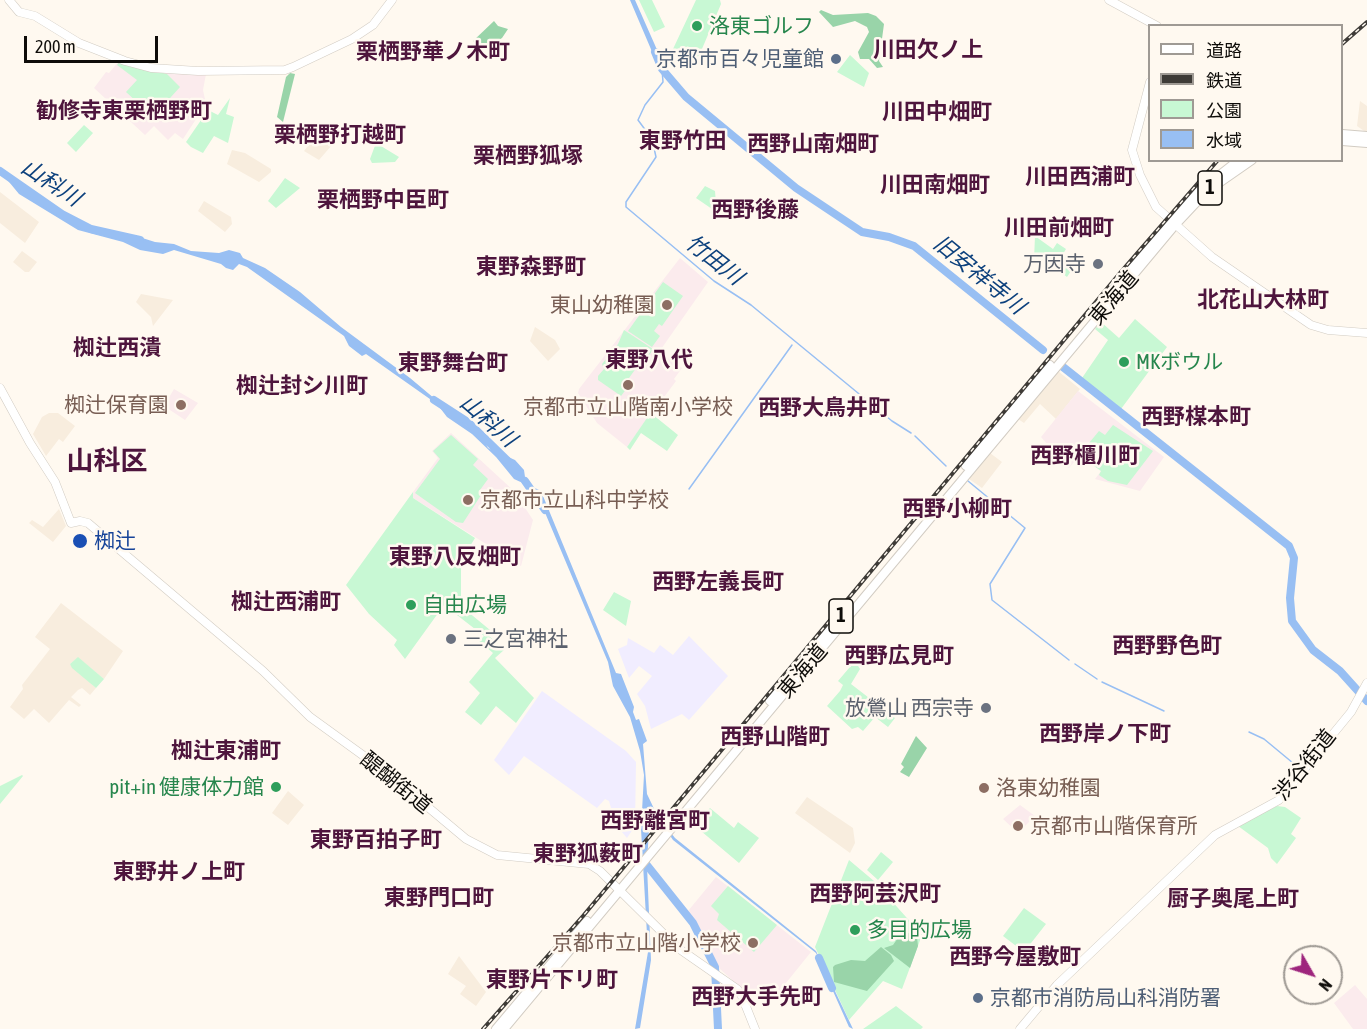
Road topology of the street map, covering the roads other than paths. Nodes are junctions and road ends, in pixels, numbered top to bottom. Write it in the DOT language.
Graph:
graph roads {
  1 [pos="9,0"];
  2 [pos="392,0"];
  3 [pos="1109,0"];
  4 [pos="1152,24"];
  5 [pos="1148,85"];
  6 [pos="1343,134"];
  7 [pos="1367,136"];
  8 [pos="1343,141"];
  9 [pos="1367,143"];
  10 [pos="1236,162"];
  11 [pos="1249,162"];
  12 [pos="1173,223"];
  13 [pos="1367,333"];
  14 [pos="0,388"];
  15 [pos="1363,690"];
  16 [pos="618,888"];
  17 [pos="496,1029"];
  18 [pos="504,1029"];
  19 [pos="755,1029"];
  20 [pos="1020,1029"];
  1 -- 2 [label="main road"];
  3 -- 4 [label="main road"];
  5 -- 12 [label="main road"];
  6 -- 7 [label="highway"];
  8 -- 9 [label="highway"];
  10 -- 12 [label="highway, 東海道 / 1"];
  11 -- 12 [label="highway, 東海道 / 1"];
  12 -- 13 [label="main road"];
  12 -- 16 [label="highway, 東海道 / 1"];
  14 -- 16 [label="main road, 醍醐街道"];
  15 -- 20 [label="main road, 渋谷街道"];
  16 -- 17 [label="highway, 東海道 / 1"];
  16 -- 18 [label="highway, 東海道 / 1"];
  16 -- 19 [label="main road, 醍醐街道"];
}
